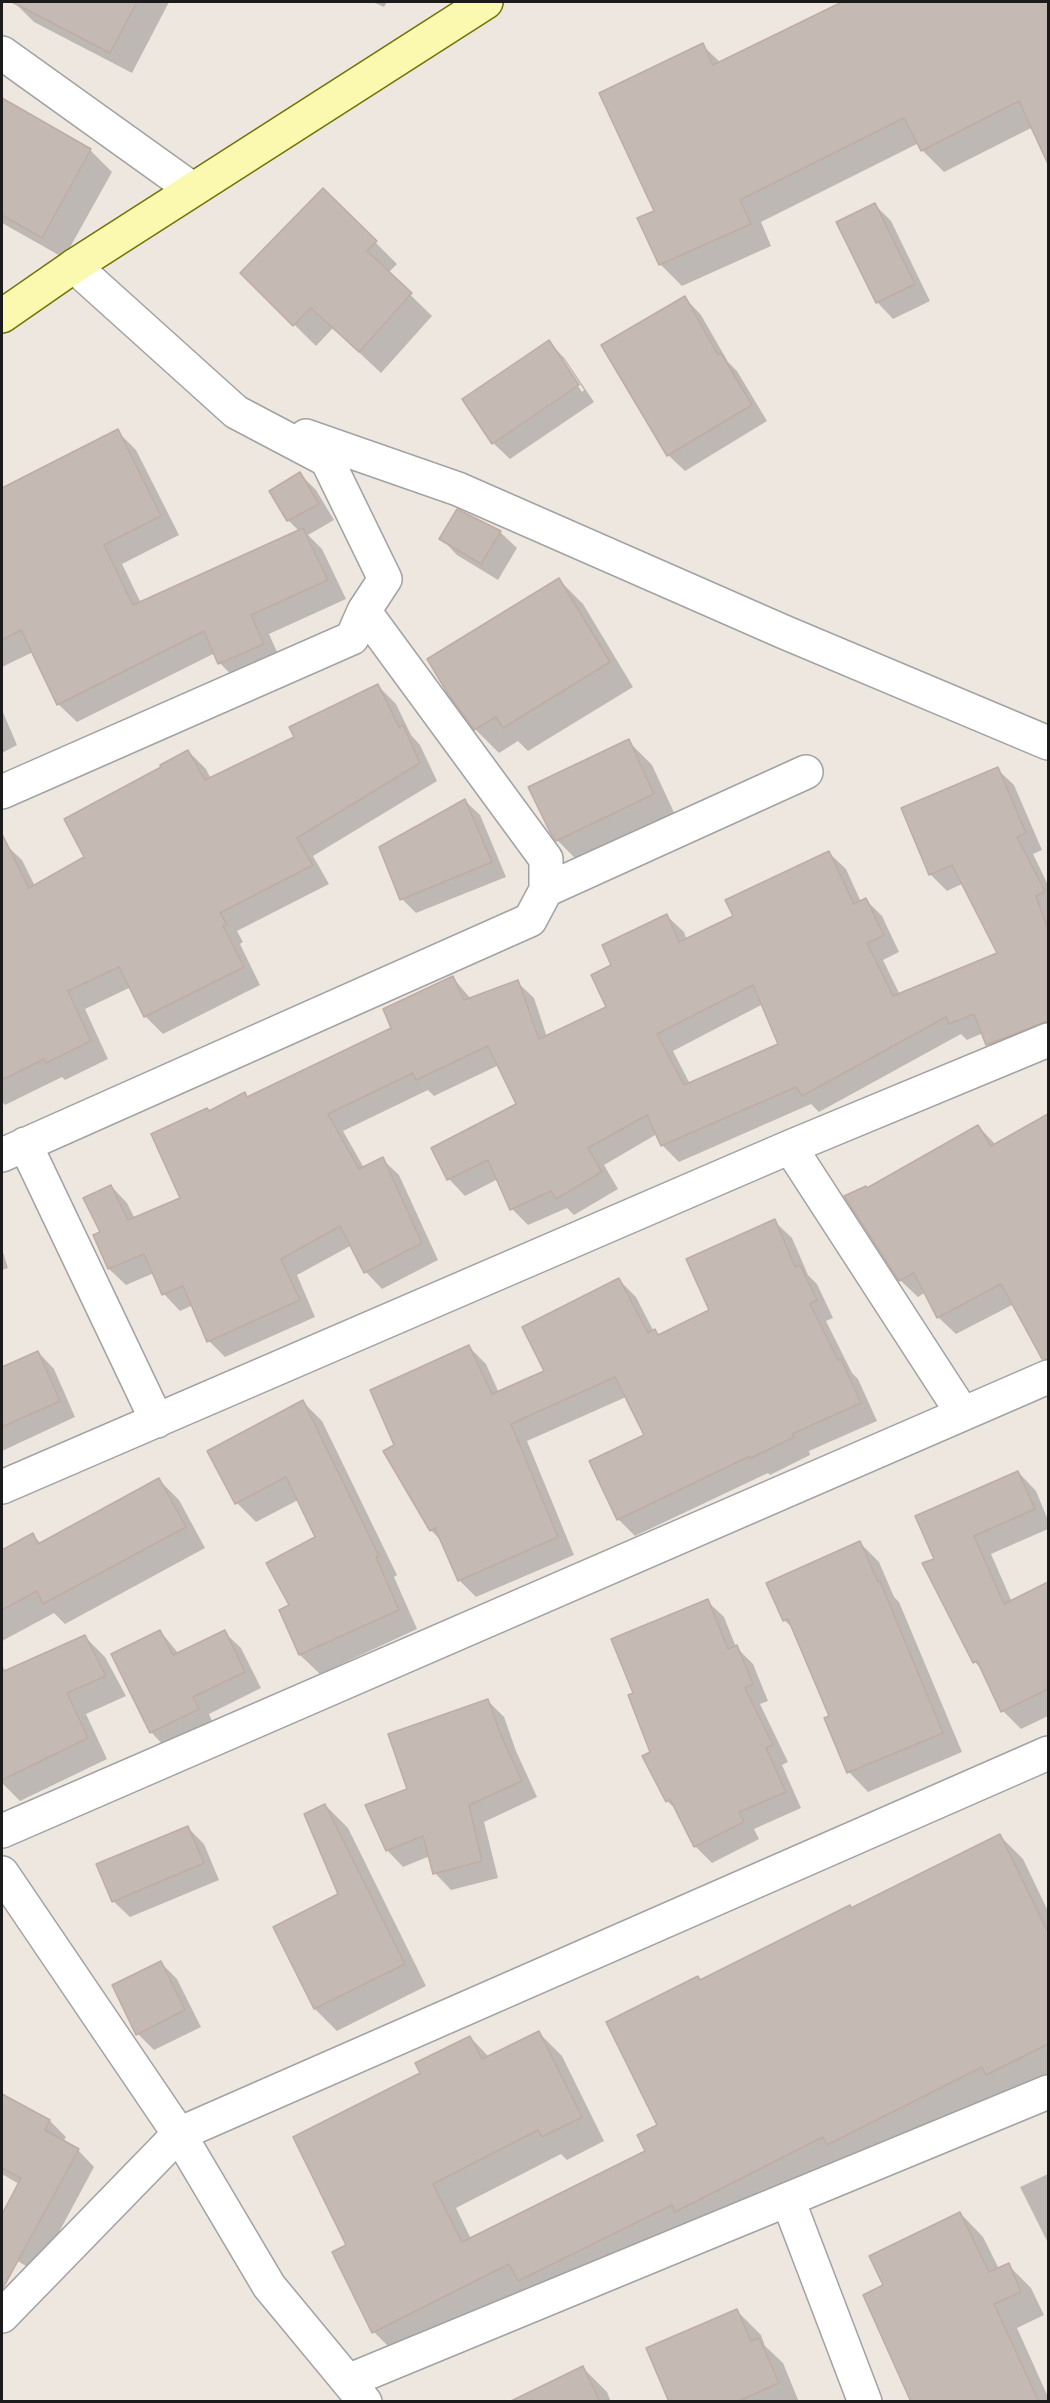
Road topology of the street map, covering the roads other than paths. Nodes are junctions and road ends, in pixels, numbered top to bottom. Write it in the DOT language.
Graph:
graph roads {
  1 [pos="477,5"];
  2 [pos="2,53"];
  3 [pos="192,189"];
  4 [pos="74,266"];
  5 [pos="2,316"];
  6 [pos="236,412"];
  7 [pos="364,611"];
  8 [pos="1048,743"];
  9 [pos="806,772"];
  10 [pos="2,792"];
  11 [pos="546,890"];
  12 [pos="1048,1040"];
  13 [pos="790,1148"];
  14 [pos="13,1149"];
  15 [pos="1048,1377"];
  16 [pos="963,1414"];
  17 [pos="157,1420"];
  18 [pos="2,1487"];
  19 [pos="1048,1753"];
  20 [pos="2,1831"];
  21 [pos="2,1874"];
  22 [pos="1048,2092"];
  23 [pos="179,2134"];
  24 [pos="788,2200"];
  25 [pos="2,2316"];
  26 [pos="357,2391"];
  27 [pos="865,2402"];
  1 -- 3 [label="street"];
  2 -- 3 [label="street"];
  3 -- 4 [label="street"];
  4 -- 5 [label="street"];
  4 -- 6 [label="street"];
  6 -- 7 [label="street"];
  6 -- 8 [label="street"];
  7 -- 10 [label="street"];
  7 -- 11 [label="street"];
  9 -- 11 [label="street"];
  11 -- 14 [label="street"];
  12 -- 13 [label="street"];
  13 -- 16 [label="street"];
  13 -- 17 [label="street"];
  14 -- 17 [label="street"];
  15 -- 16 [label="street"];
  16 -- 20 [label="street"];
  17 -- 18 [label="street"];
  19 -- 23 [label="street"];
  21 -- 23 [label="street"];
  22 -- 24 [label="street"];
  23 -- 25 [label="street"];
  23 -- 26 [label="street"];
  24 -- 26 [label="street"];
  24 -- 27 [label="street"];
}
